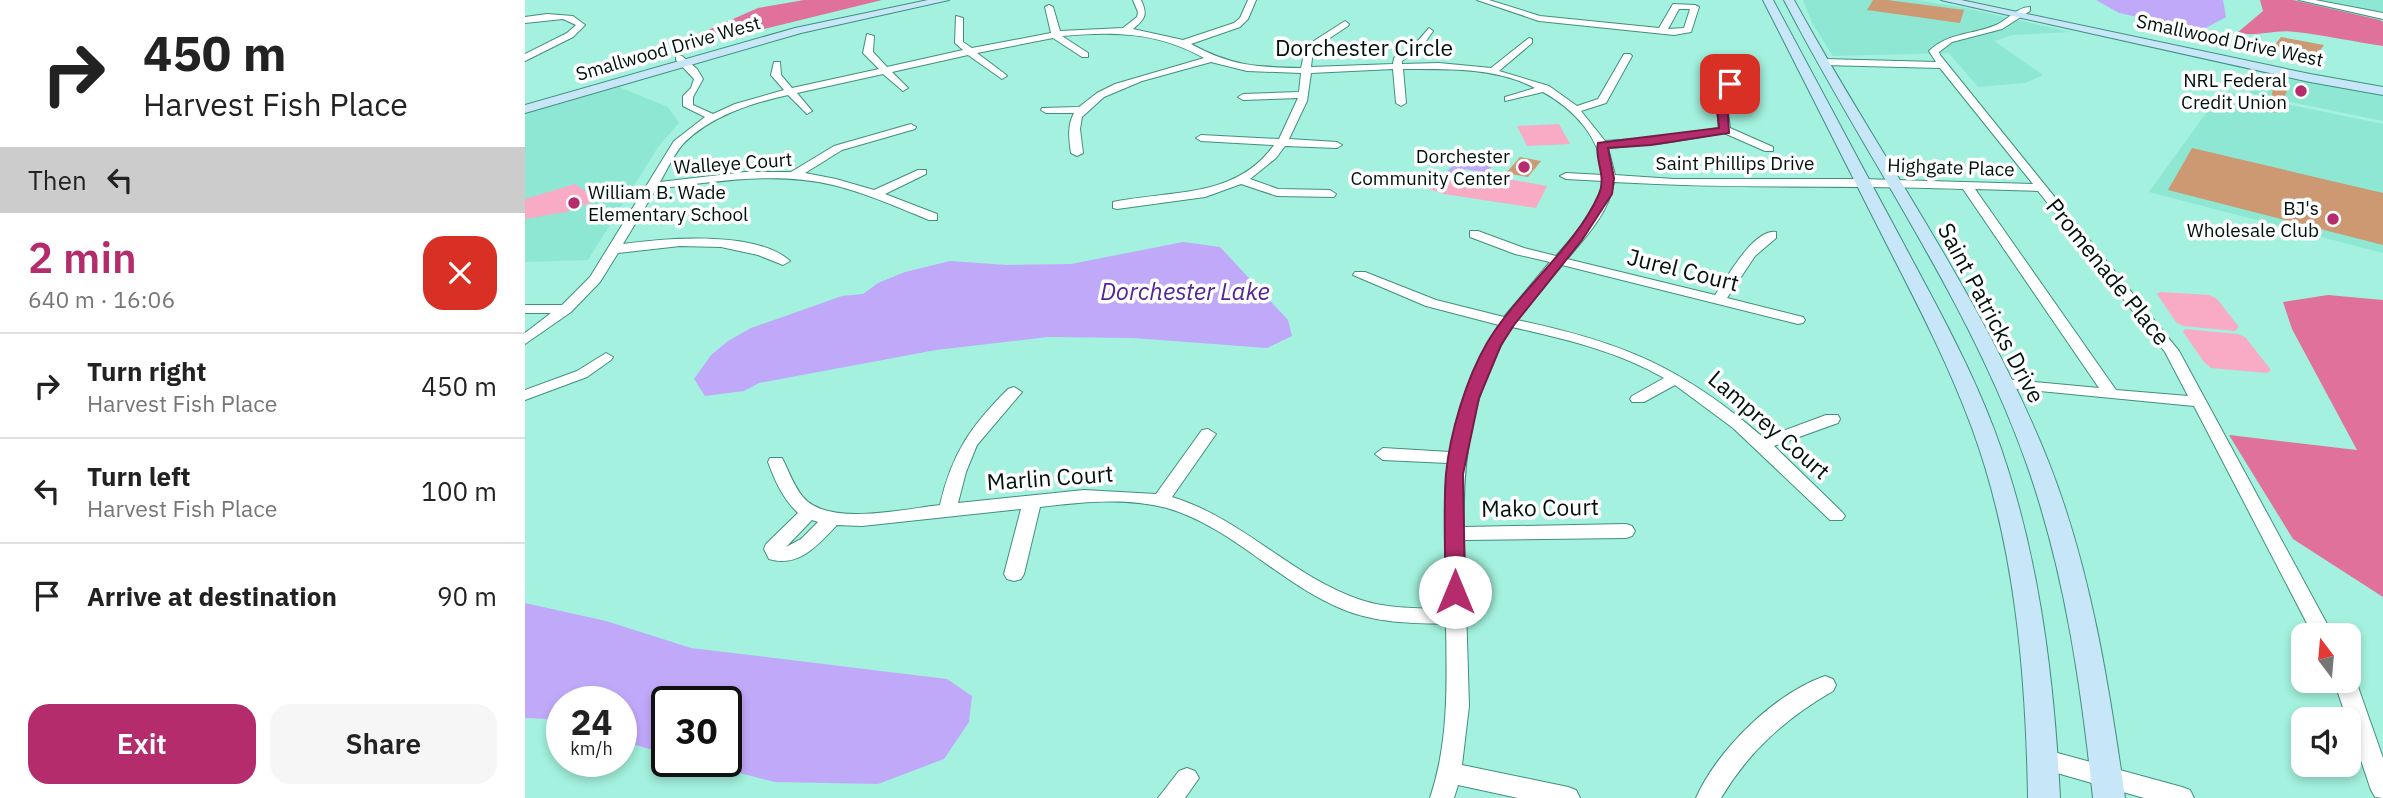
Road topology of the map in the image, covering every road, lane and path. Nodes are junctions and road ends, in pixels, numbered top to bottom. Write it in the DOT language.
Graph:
graph roads {
  1 [pos="907,0"];
  2 [pos="944,0"];
  3 [pos="1137,0"];
  4 [pos="1252,0"];
  5 [pos="1481,0"];
  6 [pos="1767,0"];
  7 [pos="1790,0"];
  8 [pos="1946,0"];
  9 [pos="1980,0"];
  10 [pos="2303,0"];
  11 [pos="1523,2"];
  12 [pos="1049,6"];
  13 [pos="1506,6"];
  14 [pos="2018,11"];
  15 [pos="2383,16"];
  16 [pos="958,18"];
  17 [pos="525,19"];
  18 [pos="1345,24"];
  19 [pos="1429,31"];
  20 [pos="1662,31"];
  21 [pos="1124,32"];
  22 [pos="1055,34"];
  23 [pos="870,36"];
  24 [pos="1529,41"];
  25 [pos="1184,43"];
  26 [pos="970,51"];
  27 [pos="1085,55"];
  28 [pos="1627,56"];
  29 [pos="525,58"];
  30 [pos="1212,59"];
  31 [pos="682,61"];
  32 [pos="1824,62"];
  33 [pos="777,64"];
  34 [pos="1943,65"];
  35 [pos="1398,67"];
  36 [pos="884,70"];
  37 [pos="1307,70"];
  38 [pos="1739,70"];
  39 [pos="1492,72"];
  40 [pos="1002,76"];
  41 [pos="2383,83"];
  42 [pos="903,88"];
  43 [pos="1546,89"];
  44 [pos="790,91"];
  45 [pos="2383,91"];
  46 [pos="1304,95"];
  47 [pos="1243,97"];
  48 [pos="1509,99"];
  49 [pos="525,100"];
  50 [pos="1401,103"];
  51 [pos="525,109"];
  52 [pos="1046,110"];
  53 [pos="1082,110"];
  54 [pos="1576,110"];
  55 [pos="807,111"];
  56 [pos="718,114"];
  57 [pos="911,127"];
  58 [pos="1725,130"];
  59 [pos="1201,138"];
  60 [pos="1282,142"];
  61 [pos="1337,145"];
  62 [pos="1602,145"];
  63 [pos="1769,149"];
  64 [pos="1077,153"];
  65 [pos="922,172"];
  66 [pos="794,175"];
  67 [pos="1566,176"];
  68 [pos="1609,178"];
  69 [pos="1243,181"];
  70 [pos="1861,181"];
  71 [pos="1892,183"];
  72 [pos="654,186"];
  73 [pos="1967,186"];
  74 [pos="2040,188"];
  75 [pos="1330,194"];
  76 [pos="874,195"];
  77 [pos="1117,205"];
  78 [pos="933,217"];
  79 [pos="1474,234"];
  80 [pos="1772,235"];
  81 [pos="616,249"];
  82 [pos="783,261"];
  83 [pos="1558,261"];
  84 [pos="1360,275"];
  85 [pos="1719,300"];
  86 [pos="525,309"];
  87 [pos="566,309"];
  88 [pos="1798,320"];
  89 [pos="1508,323"];
  90 [pos="525,340"];
  91 [pos="606,357"];
  92 [pos="1676,377"];
  93 [pos="2004,384"];
  94 [pos="1014,392"];
  95 [pos="2111,394"];
  96 [pos="525,395"];
  97 [pos="1638,399"];
  98 [pos="2198,402"];
  99 [pos="1832,419"];
  100 [pos="1208,435"];
  101 [pos="1763,444"];
  102 [pos="1383,454"];
  103 [pos="1456,458"];
  104 [pos="776,462"];
  105 [pos="1160,501"];
  106 [pos="1032,502"];
  107 [pos="948,510"];
  108 [pos="809,513"];
  109 [pos="1836,516"];
  110 [pos="832,519"];
  111 [pos="1626,531"];
  112 [pos="1455,534"];
  113 [pos="1014,574"];
  114 [pos="1455,617"];
  115 [pos="2317,623"];
  116 [pos="1825,685"];
  117 [pos="2349,693"];
  118 [pos="2043,759"];
  119 [pos="1450,773"];
  120 [pos="1187,778"];
  121 [pos="2107,787"];
  122 [pos="2383,790"];
  123 [pos="1170,798"];
  124 [pos="1442,798"];
  125 [pos="1568,798"];
  126 [pos="1708,798"];
  127 [pos="2045,798"];
  128 [pos="2182,798"];
  1 -- 31 [label="main road, Smallwood Drive West"];
  2 -- 31 [label="main road, Smallwood Drive West"];
  3 -- 21 [label="street"];
  4 -- 25 [label="street"];
  5 -- 13 [label="street"];
  6 -- 70 [label="main road"];
  7 -- 32 [label="main road, Saint Patricks Drive"];
  8 -- 14 [label="main road, Smallwood Drive West"];
  9 -- 14 [label="main road, Smallwood Drive West"];
  10 -- 15 [label="street"];
  11 -- 13 [label="street"];
  12 -- 22 [label="street"];
  13 -- 20 [label="street"];
  14 -- 34 [label="street"];
  14 -- 41 [label="main road, Smallwood Drive West"];
  14 -- 45 [label="main road, Smallwood Drive West"];
  16 -- 26 [label="street"];
  17 -- 29 [label="street"];
  18 -- 37 [label="street"];
  19 -- 35 [label="street"];
  20 -- 20 [label="street"];
  21 -- 22 [label="street, Dorchester Circle"];
  21 -- 25 [label="street, Dorchester Circle"];
  22 -- 26 [label="street, Dorchester Circle"];
  22 -- 27 [label="street"];
  23 -- 36 [label="street"];
  24 -- 39 [label="street"];
  25 -- 30 [label="street, Dorchester Circle"];
  26 -- 36 [label="street, Dorchester Circle"];
  26 -- 40 [label="street"];
  28 -- 54 [label="street"];
  30 -- 37 [label="street, Dorchester Circle"];
  30 -- 53 [label="street"];
  31 -- 49 [label="main road, Smallwood Drive West"];
  31 -- 51 [label="main road, Smallwood Drive West"];
  31 -- 56 [label="street"];
  32 -- 34 [label="street"];
  32 -- 71 [label="main road, Saint Patricks Drive"];
  33 -- 44 [label="street"];
  34 -- 74 [label="street, Promenade Place"];
  35 -- 37 [label="street, Dorchester Circle"];
  35 -- 39 [label="street, Dorchester Circle"];
  35 -- 50 [label="street"];
  36 -- 42 [label="street"];
  36 -- 44 [label="street, Dorchester Circle"];
  37 -- 46 [label="street"];
  38 -- 58 [label="street"];
  39 -- 43 [label="street, Dorchester Circle"];
  43 -- 48 [label="street"];
  43 -- 54 [label="street, Dorchester Circle"];
  44 -- 55 [label="street"];
  44 -- 56 [label="street, Dorchester Circle"];
  46 -- 47 [label="street"];
  46 -- 60 [label="street"];
  52 -- 53 [label="street"];
  53 -- 64 [label="street"];
  54 -- 62 [label="street, Dorchester Circle"];
  56 -- 72 [label="street, Dorchester Circle"];
  57 -- 66 [label="street"];
  58 -- 62 [label="street"];
  58 -- 63 [label="street"];
  59 -- 60 [label="street"];
  60 -- 61 [label="street"];
  60 -- 69 [label="street"];
  62 -- 68 [label="street, Dorchester Circle"];
  65 -- 76 [label="street"];
  66 -- 72 [label="street, Walleye Court"];
  66 -- 76 [label="street, Walleye Court"];
  67 -- 68 [label="street, Saint Phillips Drive"];
  68 -- 70 [label="street, Saint Phillips Drive"];
  68 -- 83 [label="street"];
  69 -- 75 [label="street"];
  69 -- 77 [label="street"];
  70 -- 71 [label="street, Highgate Place"];
  70 -- 118 [label="main road"];
  71 -- 73 [label="street, Highgate Place"];
  71 -- 93 [label="main road, Saint Patricks Drive"];
  72 -- 81 [label="street, Dorchester Circle"];
  73 -- 74 [label="street, Highgate Place"];
  73 -- 95 [label="street"];
  74 -- 98 [label="street, Promenade Place"];
  76 -- 78 [label="street, Walleye Court"];
  79 -- 83 [label="street, Jurel Court"];
  80 -- 85 [label="street"];
  81 -- 82 [label="street"];
  81 -- 87 [label="street, Dorchester Circle"];
  83 -- 85 [label="street, Jurel Court"];
  83 -- 89 [label="street"];
  84 -- 89 [label="street, Lamprey Court"];
  85 -- 88 [label="street, Jurel Court"];
  86 -- 87 [label="street"];
  87 -- 90 [label="street, Dorchester Circle"];
  89 -- 92 [label="street, Lamprey Court"];
  89 -- 103 [label="street"];
  91 -- 96 [label="street"];
  92 -- 97 [label="street"];
  92 -- 101 [label="street, Lamprey Court"];
  93 -- 95 [label="street"];
  93 -- 121 [label="main road, Saint Patricks Drive"];
  94 -- 107 [label="street"];
  95 -- 98 [label="street"];
  98 -- 115 [label="street, Promenade Place"];
  99 -- 101 [label="street"];
  100 -- 105 [label="street"];
  101 -- 109 [label="street, Lamprey Court"];
  102 -- 103 [label="street"];
  103 -- 112 [label="street"];
  104 -- 108 [label="street"];
  105 -- 106 [label="street, Marlin Court"];
  105 -- 114 [label="street, Marlin Court"];
  106 -- 107 [label="street, Marlin Court"];
  106 -- 113 [label="street"];
  107 -- 110 [label="street, Marlin Court"];
  108 -- 110 [label="street, Marlin Court"];
  108 -- 110 [label="street"];
  111 -- 112 [label="street, Mako Court"];
  112 -- 114 [label="street"];
  114 -- 119 [label="street"];
  116 -- 126 [label="street"];
  117 -- 122 [label="street"];
  118 -- 121 [label="street"];
  118 -- 127 [label="main road"];
  119 -- 124 [label="street"];
  119 -- 125 [label="street"];
  120 -- 123 [label="street"];
  121 -- 128 [label="street"];
}
